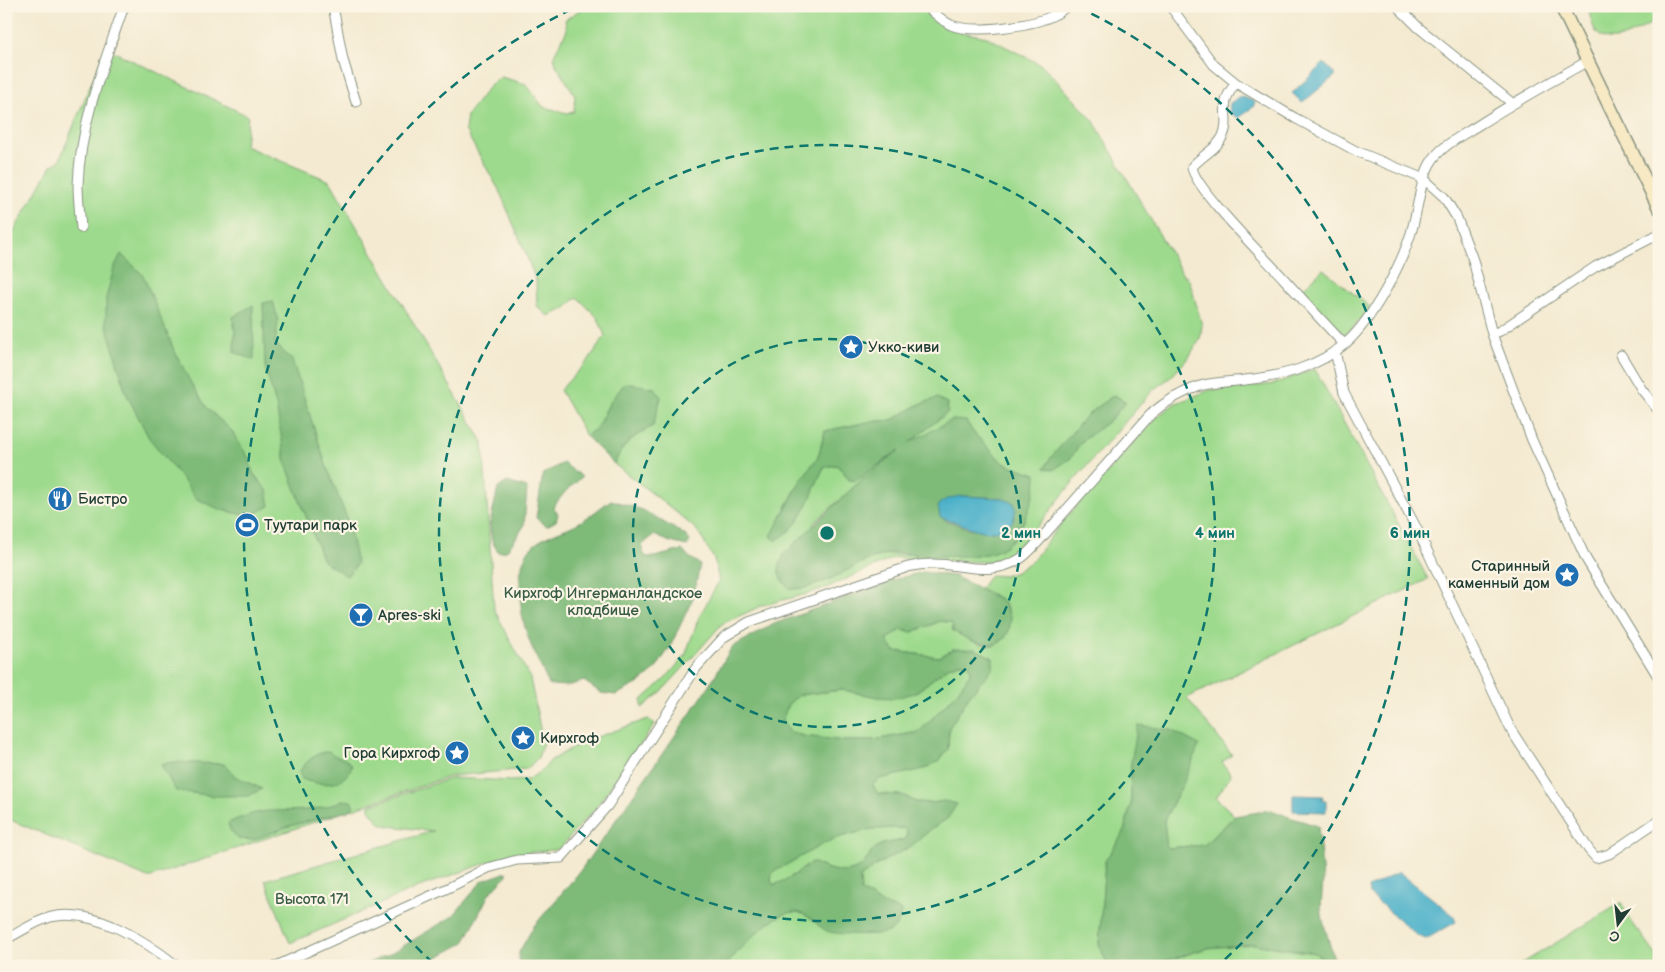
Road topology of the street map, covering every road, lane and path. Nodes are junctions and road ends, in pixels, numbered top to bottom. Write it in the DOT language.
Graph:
graph roads {
  1 [pos="124,6"];
  2 [pos="333,6"];
  3 [pos="926,6"];
  4 [pos="1067,6"];
  5 [pos="1170,6"];
  6 [pos="1397,6"];
  7 [pos="1562,6"];
  8 [pos="1588,61"];
  9 [pos="1236,83"];
  10 [pos="356,102"];
  11 [pos="1512,103"];
  12 [pos="1424,179"];
  13 [pos="1659,208"];
  14 [pos="81,228"];
  15 [pos="1659,234"];
  16 [pos="1492,334"];
  17 [pos="1344,344"];
  18 [pos="1335,352"];
  19 [pos="1621,355"];
  20 [pos="1659,411"];
  21 [pos="1659,678"];
  22 [pos="1659,820"];
  23 [pos="6,939"];
  24 [pos="177,966"];
  25 [pos="276,966"];
  1 -- 14 [label="street"];
  2 -- 10 [label="street"];
  3 -- 4 [label="street"];
  5 -- 9 [label="street"];
  6 -- 11 [label="street"];
  7 -- 8 [label="street"];
  8 -- 11 [label="street"];
  8 -- 13 [label="street"];
  9 -- 12 [label="street"];
  9 -- 17 [label="street"];
  11 -- 12 [label="street"];
  12 -- 16 [label="street"];
  12 -- 17 [label="street"];
  15 -- 16 [label="street"];
  16 -- 21 [label="street"];
  17 -- 18 [label="street"];
  18 -- 22 [label="street"];
  18 -- 25 [label="street"];
  19 -- 20 [label="street"];
  23 -- 24 [label="street"];
}
